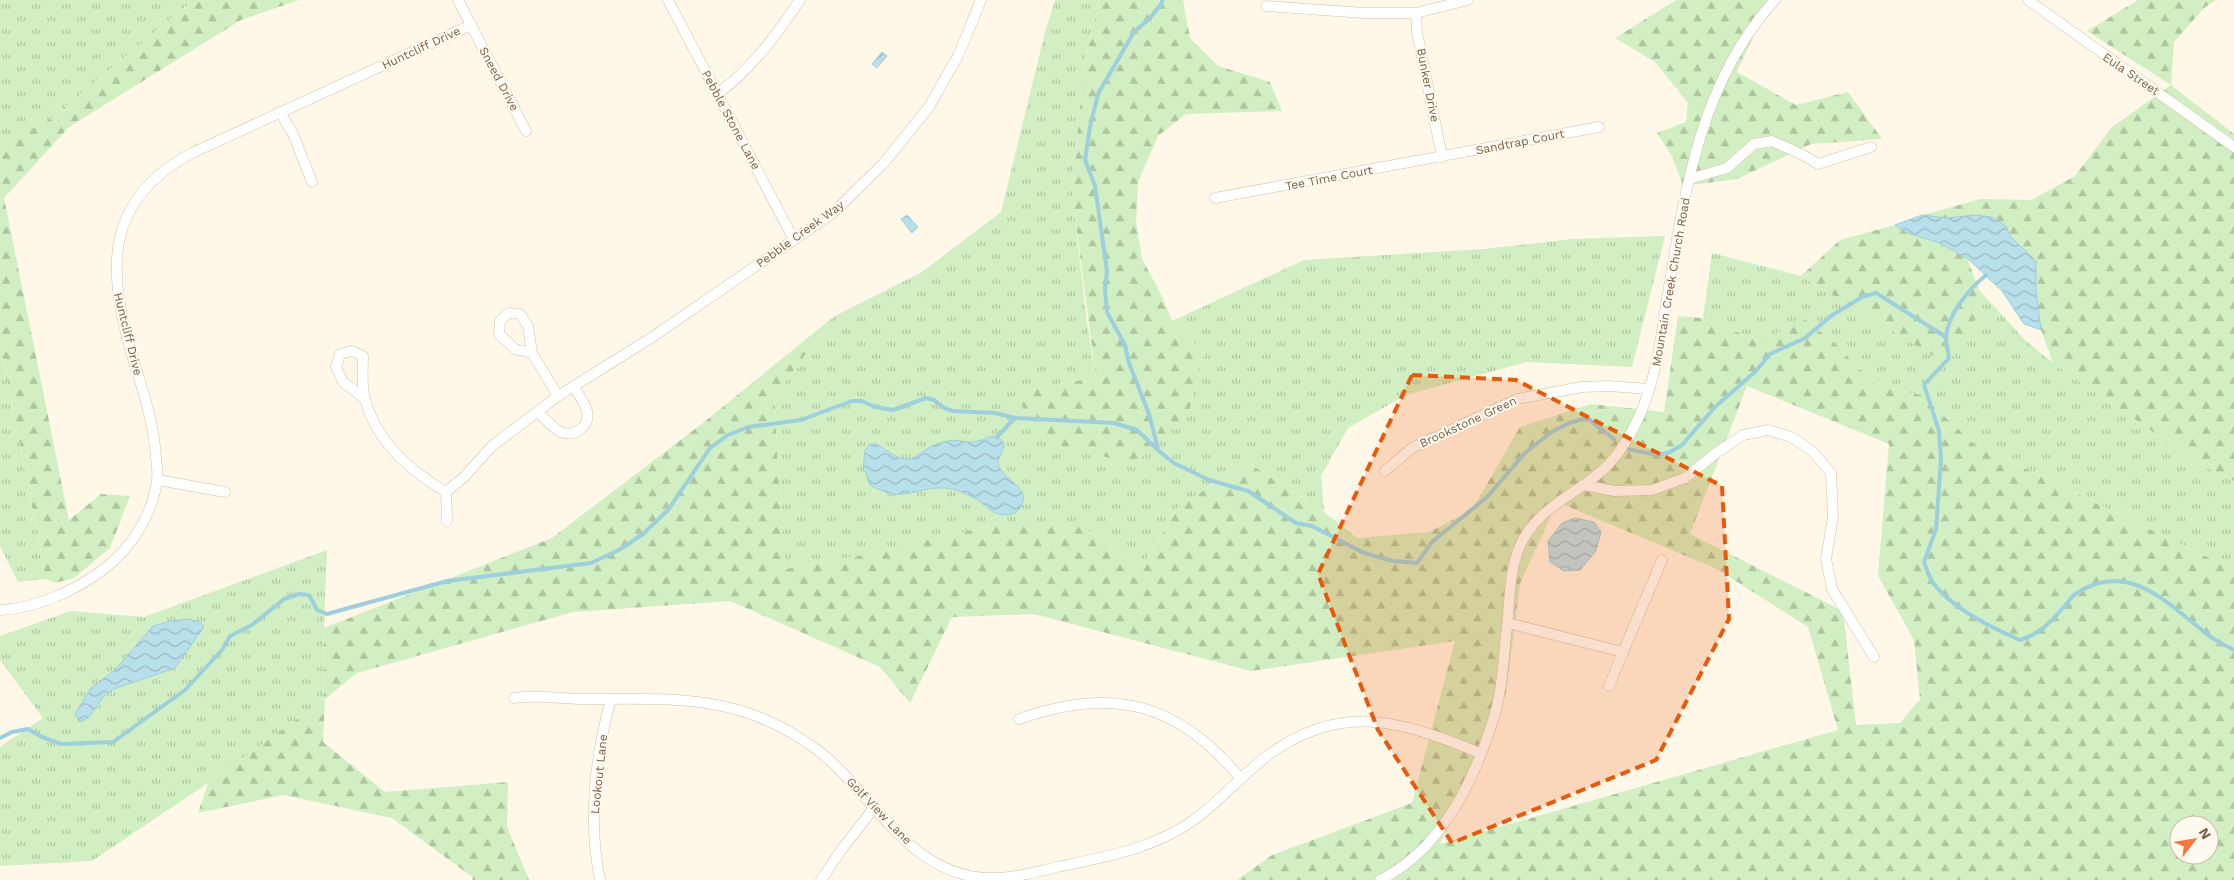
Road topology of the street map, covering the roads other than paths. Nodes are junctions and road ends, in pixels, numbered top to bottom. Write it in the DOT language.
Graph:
graph roads {
  1 [pos="458,0"];
  2 [pos="668,0"];
  3 [pos="800,0"];
  4 [pos="981,0"];
  5 [pos="1468,0"];
  6 [pos="1776,0"];
  7 [pos="2028,0"];
  8 [pos="1266,6"];
  9 [pos="1416,13"];
  10 [pos="470,25"];
  11 [pos="717,94"];
  12 [pos="280,112"];
  13 [pos="1599,127"];
  14 [pos="526,131"];
  15 [pos="1871,147"];
  16 [pos="2234,147"];
  17 [pos="1442,157"];
  18 [pos="1689,179"];
  19 [pos="312,182"];
  20 [pos="1215,198"];
  21 [pos="794,240"];
  22 [pos="532,353"];
  23 [pos="574,387"];
  24 [pos="1650,388"];
  25 [pos="558,396"];
  26 [pos="364,398"];
  27 [pos="538,412"];
  28 [pos="1385,471"];
  29 [pos="158,480"];
  30 [pos="1583,485"];
  31 [pos="225,492"];
  32 [pos="446,492"];
  33 [pos="447,521"];
  34 [pos="1662,560"];
  35 [pos="0,610"];
  36 [pos="1508,623"];
  37 [pos="1623,652"];
  38 [pos="1874,657"];
  39 [pos="1609,686"];
  40 [pos="514,698"];
  41 [pos="611,699"];
  42 [pos="1018,719"];
  43 [pos="1480,753"];
  44 [pos="1241,778"];
  45 [pos="874,808"];
  46 [pos="600,880"];
  47 [pos="821,880"];
  48 [pos="1380,880"];
  1 -- 10 [label="street, Sneed Drive"];
  2 -- 11 [label="street, Pebble Stone Lane"];
  3 -- 11 [label="street"];
  4 -- 21 [label="street, Pebble Creek Way"];
  5 -- 9 [label="street"];
  6 -- 18 [label="street, Mountain Creek Church Road"];
  7 -- 16 [label="street, Eula Street"];
  8 -- 9 [label="street"];
  9 -- 17 [label="street, Bunker Drive"];
  10 -- 12 [label="street, Huntcliff Drive"];
  10 -- 14 [label="street, Sneed Drive"];
  11 -- 21 [label="street, Pebble Stone Lane"];
  12 -- 19 [label="street"];
  12 -- 29 [label="street, Huntcliff Drive"];
  13 -- 17 [label="street, Sandtrap Court"];
  15 -- 18 [label="street"];
  17 -- 20 [label="street, Tee Time Court"];
  18 -- 24 [label="street, Mountain Creek Church Road"];
  21 -- 23 [label="street, Pebble Creek Way"];
  22 -- 25 [label="street"];
  23 -- 25 [label="street, Pebble Creek Way"];
  23 -- 27 [label="street"];
  24 -- 28 [label="street, Brookstone Green"];
  24 -- 30 [label="street, Mountain Creek Church Road"];
  25 -- 27 [label="street, Pebble Creek Way"];
  26 -- 32 [label="street"];
  27 -- 32 [label="street, Pebble Creek Way"];
  29 -- 31 [label="street"];
  29 -- 35 [label="street, Huntcliff Drive"];
  30 -- 36 [label="street, Mountain Creek Church Road"];
  30 -- 38 [label="street"];
  32 -- 33 [label="street"];
  34 -- 37 [label="street"];
  36 -- 37 [label="street"];
  36 -- 43 [label="street, Mountain Creek Church Road"];
  37 -- 39 [label="street"];
  40 -- 41 [label="street, Golf View Lane"];
  41 -- 45 [label="street, Golf View Lane"];
  41 -- 46 [label="street, Lookout Lane"];
  42 -- 44 [label="street"];
  43 -- 44 [label="street, Golf View Lane"];
  43 -- 48 [label="street, Mountain Creek Church Road"];
  44 -- 45 [label="street, Golf View Lane"];
  45 -- 47 [label="street"];
}
